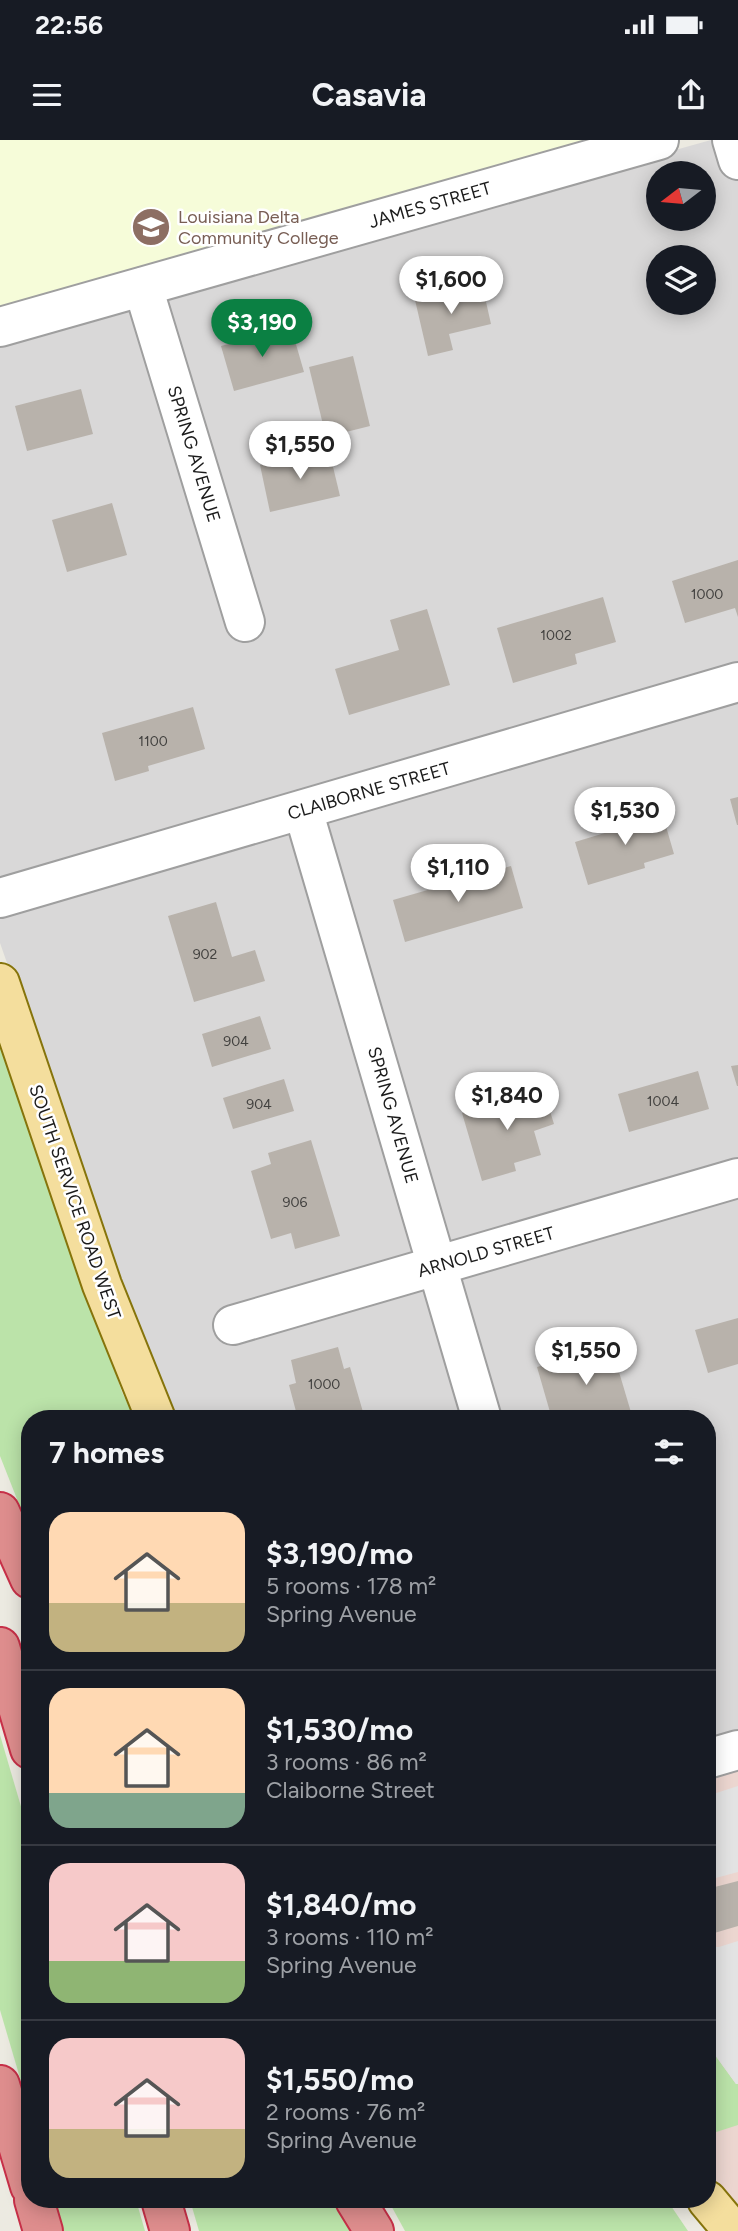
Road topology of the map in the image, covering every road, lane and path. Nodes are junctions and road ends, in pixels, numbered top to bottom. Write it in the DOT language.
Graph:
graph roads {
  1 [pos="659,140"];
  2 [pos="732,140"];
  3 [pos="738,160"];
  4 [pos="143,287"];
  5 [pos="0,327"];
  6 [pos="245,622"];
  7 [pos="738,682"];
  8 [pos="303,810"];
  9 [pos="0,898"];
  10 [pos="0,984"];
  11 [pos="738,1178"];
  12 [pos="437,1266"];
  13 [pos="233,1325"];
  14 [pos="152,1410"];
  15 [pos="479,1410"];
  16 [pos="0,1512"];
  17 [pos="21,1559"];
  18 [pos="0,1647"];
  19 [pos="21,1718"];
  20 [pos="738,1750"];
  21 [pos="716,1756"];
  22 [pos="0,2085"];
  23 [pos="21,2156"];
  24 [pos="36,2208"];
  25 [pos="163,2208"];
  26 [pos="360,2208"];
  27 [pos="714,2208"];
  28 [pos="43,2231"];
  29 [pos="170,2231"];
  30 [pos="374,2231"];
  31 [pos="733,2231"];
  1 -- 4 [label="street, JAMES STREET"];
  2 -- 3 [label="street"];
  4 -- 5 [label="street, JAMES STREET"];
  4 -- 6 [label="street, SPRING AVENUE"];
  7 -- 8 [label="street, CLAIBORNE STREET"];
  8 -- 9 [label="street, CLAIBORNE STREET"];
  8 -- 12 [label="street, SPRING AVENUE"];
  10 -- 14 [label="main road, SOUTH SERVICE ROAD WEST"];
  11 -- 12 [label="street, ARNOLD STREET"];
  12 -- 13 [label="street, ARNOLD STREET"];
  12 -- 15 [label="street, SPRING AVENUE"];
  16 -- 17 [label="highway"];
  18 -- 19 [label="highway"];
  20 -- 21 [label="street"];
  22 -- 23 [label="highway"];
  24 -- 28 [label="highway"];
  25 -- 29 [label="highway"];
  26 -- 30 [label="highway"];
  27 -- 31 [label="main road"];
}
